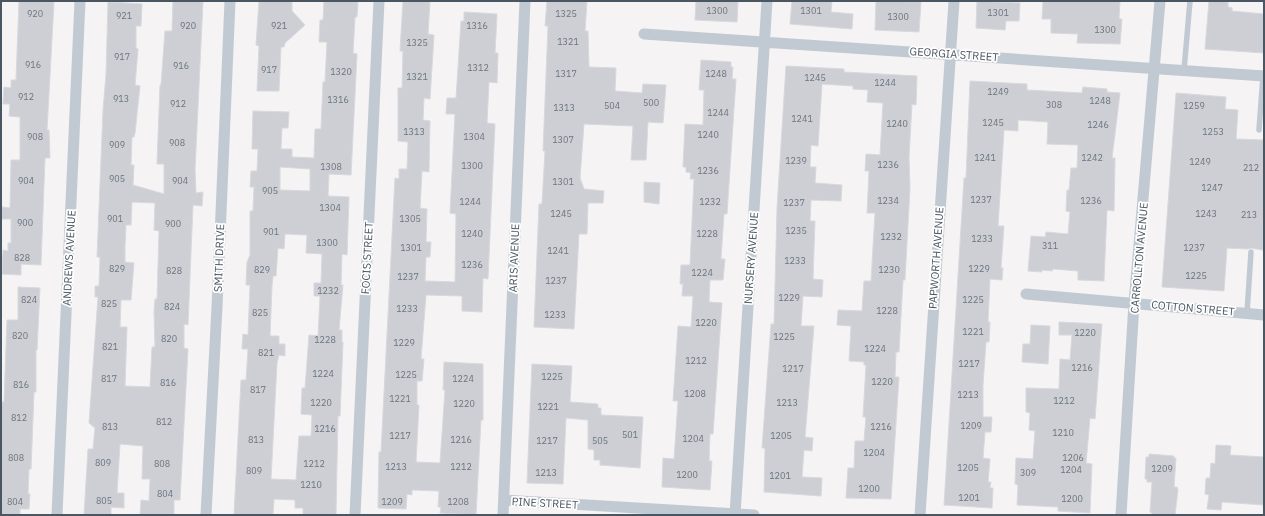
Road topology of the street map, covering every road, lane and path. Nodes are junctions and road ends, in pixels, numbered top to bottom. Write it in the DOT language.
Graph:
graph roads {
  1 [pos="80,1"];
  2 [pos="230,1"];
  3 [pos="379,1"];
  4 [pos="525,1"];
  5 [pos="767,1"];
  6 [pos="954,1"];
  7 [pos="1160,1"];
  8 [pos="1190,1"];
  9 [pos="644,34"];
  10 [pos="764,41"];
  11 [pos="951,54"];
  12 [pos="1155,68"];
  13 [pos="1184,70"];
  14 [pos="1264,76"];
  15 [pos="1259,130"];
  16 [pos="1251,252"];
  17 [pos="1026,294"];
  18 [pos="1134,303"];
  19 [pos="1247,313"];
  20 [pos="1264,315"];
  21 [pos="504,500"];
  22 [pos="735,514"];
  23 [pos="57,515"];
  24 [pos="206,515"];
  25 [pos="355,515"];
  26 [pos="503,515"];
  27 [pos="754,515"];
  28 [pos="920,515"];
  29 [pos="1121,515"];
  1 -- 23 [label="street, ANDREWS AVENUE"];
  2 -- 24 [label="street, SMITH DRIVE"];
  3 -- 25 [label="street, FOCIS STREET"];
  4 -- 21 [label="street, ARIS AVENUE"];
  5 -- 10 [label="street, NURSERY AVENUE"];
  6 -- 11 [label="street, PAPWORTH AVENUE"];
  7 -- 12 [label="street, CARROLLTON AVENUE"];
  8 -- 13 [label="lane"];
  9 -- 10 [label="street, GEORGIA STREET"];
  10 -- 11 [label="street, GEORGIA STREET"];
  10 -- 22 [label="street, NURSERY AVENUE"];
  11 -- 12 [label="street, GEORGIA STREET"];
  11 -- 28 [label="street, PAPWORTH AVENUE"];
  12 -- 13 [label="street, GEORGIA STREET"];
  12 -- 18 [label="street, CARROLLTON AVENUE"];
  13 -- 14 [label="street, GEORGIA STREET"];
  14 -- 15 [label="lane"];
  16 -- 19 [label="lane"];
  17 -- 18 [label="street, COTTON STREET"];
  18 -- 19 [label="street, COTTON STREET"];
  18 -- 29 [label="street, CARROLLTON AVENUE"];
  19 -- 20 [label="street, COTTON STREET"];
  21 -- 22 [label="street, PINE STREET"];
  21 -- 26 [label="street, ARIS AVENUE"];
  22 -- 27 [label="street, PINE STREET"];
}
